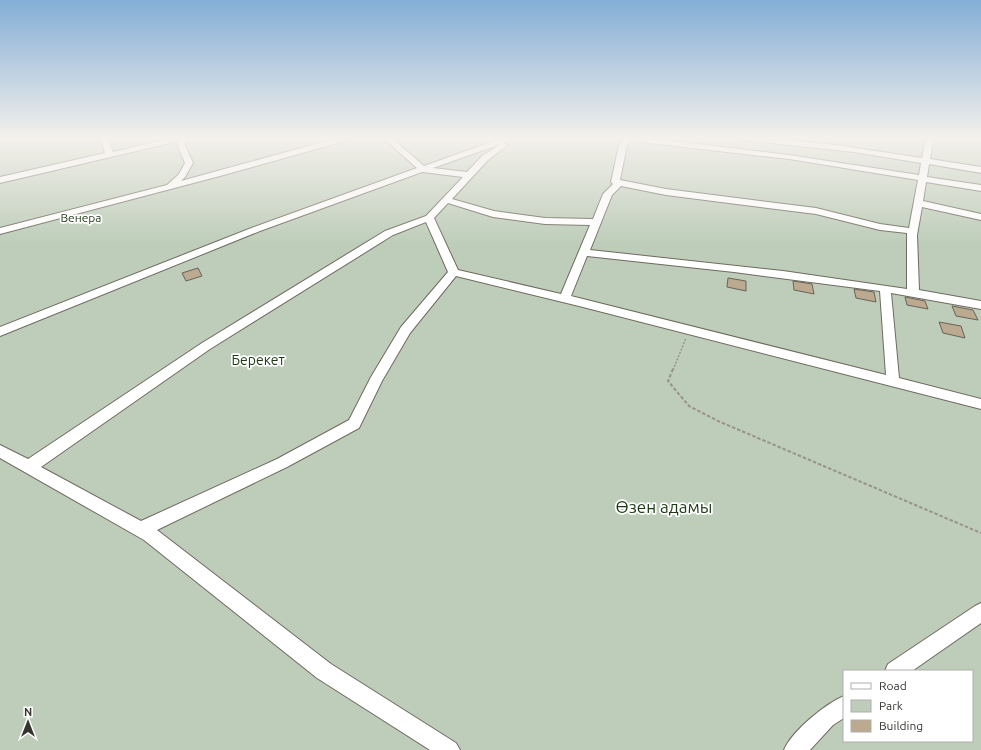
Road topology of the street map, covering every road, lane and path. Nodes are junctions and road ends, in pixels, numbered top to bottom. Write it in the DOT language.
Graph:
graph roads {
  1 [pos="31,173"];
  2 [pos="183,173"];
  3 [pos="218,173"];
  4 [pos="416,173"];
  5 [pos="452,173"];
  6 [pos="618,173"];
  7 [pos="890,173"];
  8 [pos="923,173"];
  9 [pos="470,175"];
  10 [pos="922,178"];
  11 [pos="0,180"];
  12 [pos="617,182"];
  13 [pos="170,186"];
  14 [pos="981,188"];
  15 [pos="446,200"];
  16 [pos="918,203"];
  17 [pos="981,217"];
  18 [pos="429,218"];
  19 [pos="596,222"];
  20 [pos="0,231"];
  21 [pos="913,231"];
  22 [pos="584,253"];
  23 [pos="454,272"];
  24 [pos="885,288"];
  25 [pos="913,292"];
  26 [pos="565,298"];
  27 [pos="981,305"];
  28 [pos="690,330"];
  29 [pos="0,332"];
  30 [pos="893,382"];
  31 [pos="981,404"];
  32 [pos="0,451"];
  33 [pos="30,467"];
  34 [pos="140,530"];
  35 [pos="981,534"];
  36 [pos="981,612"];
  37 [pos="896,670"];
  38 [pos="843,707"];
  39 [pos="449,750"];
  40 [pos="795,750"];
  1 -- 11 [label="street"];
  2 -- 13 [label="street"];
  3 -- 13 [label="street"];
  4 -- 29 [label="street"];
  5 -- 9 [label="street"];
  6 -- 12 [label="street"];
  7 -- 10 [label="street"];
  8 -- 10 [label="street"];
  9 -- 15 [label="street"];
  10 -- 14 [label="street"];
  10 -- 16 [label="street"];
  12 -- 19 [label="street"];
  12 -- 21 [label="street"];
  13 -- 20 [label="street"];
  15 -- 18 [label="street"];
  15 -- 19 [label="street"];
  16 -- 17 [label="street"];
  16 -- 21 [label="street"];
  18 -- 23 [label="street"];
  18 -- 33 [label="street"];
  19 -- 22 [label="street"];
  21 -- 25 [label="street"];
  22 -- 24 [label="street"];
  22 -- 26 [label="street"];
  23 -- 26 [label="street"];
  23 -- 34 [label="street"];
  24 -- 25 [label="street"];
  24 -- 30 [label="street"];
  25 -- 27 [label="street"];
  26 -- 28 [label="street"];
  28 -- 30 [label="street"];
  28 -- 35 [label="path"];
  30 -- 31 [label="street"];
  32 -- 33 [label="street"];
  33 -- 34 [label="street"];
  34 -- 39 [label="street"];
  36 -- 37 [label="street"];
  38 -- 40 [label="street"];
}
